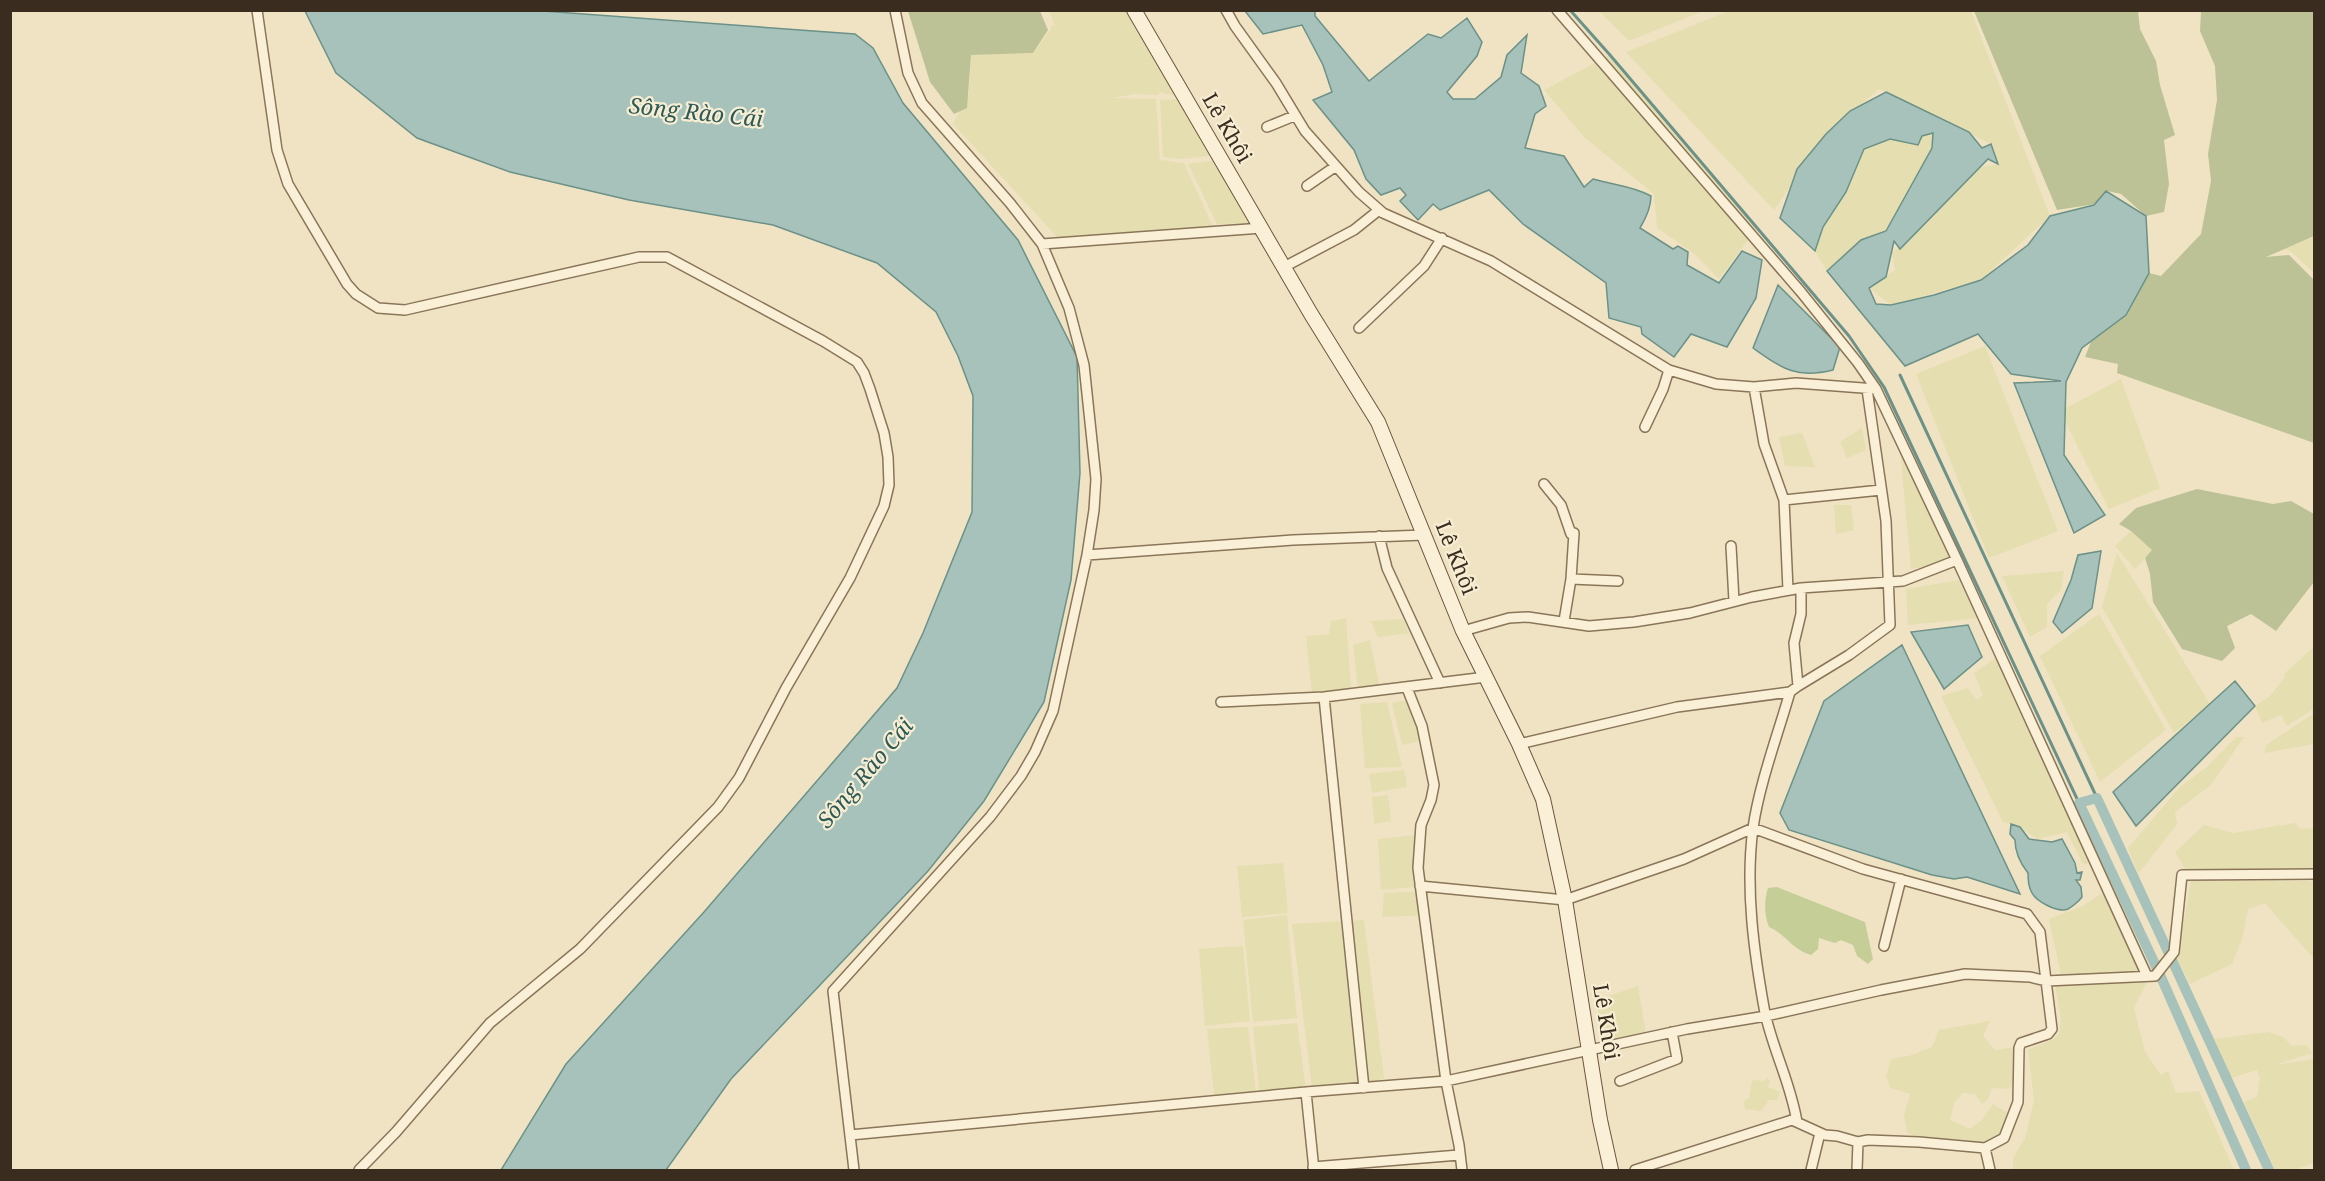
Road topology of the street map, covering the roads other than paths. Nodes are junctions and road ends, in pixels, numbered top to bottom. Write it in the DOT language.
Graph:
graph roads {
  1 [pos="257,10"];
  2 [pos="895,10"];
  3 [pos="1226,10"];
  4 [pos="1557,10"];
  5 [pos="1139,12"];
  6 [pos="1294,116"];
  7 [pos="1267,127"];
  8 [pos="1336,166"];
  9 [pos="1307,186"];
  10 [pos="1379,210"];
  11 [pos="1262,228"];
  12 [pos="1442,238"];
  13 [pos="1042,244"];
  14 [pos="1284,267"];
  15 [pos="1359,328"];
  16 [pos="1669,370"];
  17 [pos="1754,387"];
  18 [pos="1871,389"];
  19 [pos="1645,427"];
  20 [pos="1544,484"];
  21 [pos="1881,490"];
  22 [pos="1784,500"];
  23 [pos="1424,535"];
  24 [pos="1379,536"];
  25 [pos="1731,546"];
  26 [pos="1088,555"];
  27 [pos="1957,560"];
  28 [pos="1571,579"];
  29 [pos="1618,581"];
  30 [pos="1890,582"];
  31 [pos="1801,588"];
  32 [pos="1788,590"];
  33 [pos="1734,601"];
  34 [pos="1564,621"];
  35 [pos="1463,631"];
  36 [pos="1486,677"];
  37 [pos="1440,682"];
  38 [pos="1407,688"];
  39 [pos="1794,689"];
  40 [pos="1324,697"];
  41 [pos="1221,702"];
  42 [pos="1519,744"];
  43 [pos="1753,828"];
  44 [pos="2314,874"];
  45 [pos="1901,879"];
  46 [pos="1420,886"];
  47 [pos="1565,900"];
  48 [pos="1884,946"];
  49 [pos="2151,976"];
  50 [pos="2046,981"];
  51 [pos="1766,1016"];
  52 [pos="1672,1032"];
  53 [pos="1589,1051"];
  54 [pos="1446,1081"];
  55 [pos="1620,1081"];
  56 [pos="1364,1088"];
  57 [pos="1306,1092"];
  58 [pos="1797,1122"];
  59 [pos="1820,1133"];
  60 [pos="850,1135"];
  61 [pos="1858,1142"];
  62 [pos="1985,1148"];
  63 [pos="1460,1155"];
  64 [pos="1314,1169"];
  65 [pos="359,1170"];
  66 [pos="854,1170"];
  67 [pos="1462,1170"];
  68 [pos="1611,1170"];
  69 [pos="1635,1170"];
  70 [pos="1811,1170"];
  71 [pos="1857,1170"];
  72 [pos="1990,1170"];
  1 -- 65 [label="street"];
  2 -- 13 [label="street"];
  3 -- 6 [label="street"];
  4 -- 18 [label="street"];
  5 -- 11 [label="street, Lê Khôi"];
  6 -- 7 [label="street"];
  6 -- 8 [label="street"];
  8 -- 9 [label="street"];
  8 -- 10 [label="street"];
  10 -- 12 [label="street"];
  10 -- 14 [label="street"];
  11 -- 13 [label="street"];
  11 -- 14 [label="street, Lê Khôi"];
  12 -- 15 [label="street"];
  12 -- 16 [label="street"];
  13 -- 26 [label="street"];
  14 -- 23 [label="street, Lê Khôi"];
  16 -- 17 [label="street"];
  16 -- 19 [label="street"];
  17 -- 18 [label="street"];
  17 -- 22 [label="street"];
  18 -- 21 [label="street"];
  18 -- 27 [label="street"];
  20 -- 28 [label="street"];
  21 -- 22 [label="street"];
  21 -- 30 [label="street"];
  22 -- 32 [label="street"];
  23 -- 24 [label="street"];
  23 -- 35 [label="street, Lê Khôi"];
  24 -- 26 [label="street"];
  24 -- 37 [label="street"];
  25 -- 33 [label="street"];
  26 -- 60 [label="street"];
  27 -- 30 [label="street"];
  27 -- 49 [label="street"];
  28 -- 29 [label="street"];
  28 -- 34 [label="street"];
  30 -- 31 [label="street"];
  30 -- 39 [label="street"];
  31 -- 32 [label="street"];
  31 -- 39 [label="street"];
  32 -- 33 [label="street"];
  33 -- 34 [label="street"];
  34 -- 35 [label="street"];
  35 -- 36 [label="street, Lê Khôi"];
  36 -- 37 [label="street"];
  36 -- 42 [label="street, Lê Khôi"];
  37 -- 38 [label="street"];
  38 -- 40 [label="street"];
  38 -- 46 [label="street"];
  39 -- 42 [label="street"];
  39 -- 43 [label="street"];
  40 -- 41 [label="street"];
  40 -- 56 [label="street"];
  42 -- 47 [label="street, Lê Khôi"];
  43 -- 45 [label="street"];
  43 -- 47 [label="street"];
  43 -- 51 [label="street"];
  44 -- 49 [label="street"];
  45 -- 48 [label="street"];
  45 -- 50 [label="street"];
  46 -- 47 [label="street"];
  46 -- 54 [label="street"];
  47 -- 53 [label="street, Lê Khôi"];
  49 -- 50 [label="street"];
  50 -- 51 [label="street"];
  50 -- 62 [label="street"];
  51 -- 52 [label="street"];
  51 -- 58 [label="street"];
  52 -- 53 [label="street"];
  52 -- 55 [label="street"];
  53 -- 54 [label="street"];
  53 -- 68 [label="street, Lê Khôi"];
  54 -- 56 [label="street"];
  54 -- 63 [label="street"];
  56 -- 57 [label="street"];
  57 -- 60 [label="street"];
  57 -- 64 [label="street"];
  58 -- 59 [label="street"];
  58 -- 69 [label="street"];
  59 -- 61 [label="street"];
  59 -- 70 [label="street"];
  60 -- 66 [label="street"];
  61 -- 62 [label="street"];
  61 -- 71 [label="street"];
  62 -- 72 [label="street"];
  63 -- 64 [label="street"];
  63 -- 67 [label="street"];
}
